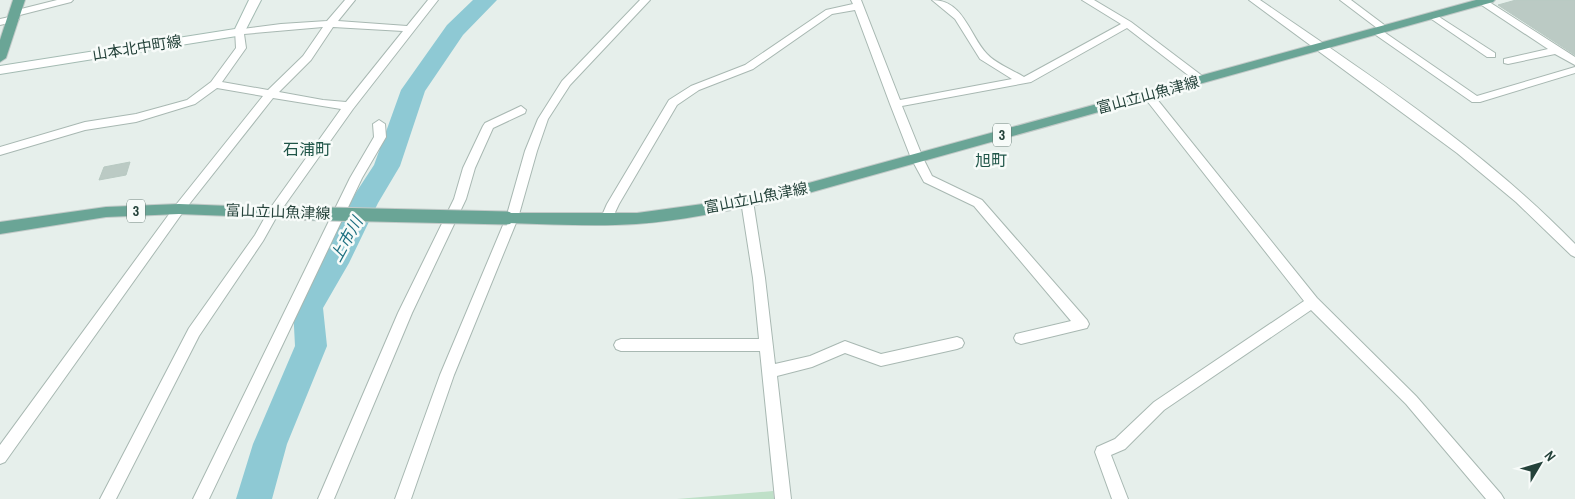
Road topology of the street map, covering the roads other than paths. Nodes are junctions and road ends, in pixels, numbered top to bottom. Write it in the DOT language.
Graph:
graph roads {
  1 [pos="19,0"];
  2 [pos="68,0"];
  3 [pos="255,0"];
  4 [pos="350,0"];
  5 [pos="433,0"];
  6 [pos="645,0"];
  7 [pos="657,0"];
  8 [pos="937,0"];
  9 [pos="1087,0"];
  10 [pos="1254,0"];
  11 [pos="1345,0"];
  12 [pos="1486,1"];
  13 [pos="857,3"];
  14 [pos="15,16"];
  15 [pos="630,16"];
  16 [pos="1433,16"];
  17 [pos="0,22"];
  18 [pos="330,24"];
  19 [pos="1128,24"];
  20 [pos="409,29"];
  21 [pos="1380,30"];
  22 [pos="239,32"];
  23 [pos="1323,47"];
  24 [pos="1557,50"];
  25 [pos="1491,55"];
  26 [pos="0,58"];
  27 [pos="1508,61"];
  28 [pos="1575,62"];
  29 [pos="0,70"];
  30 [pos="1575,70"];
  31 [pos="1201,80"];
  32 [pos="1022,81"];
  33 [pos="215,84"];
  34 [pos="271,94"];
  35 [pos="1148,95"];
  36 [pos="895,104"];
  37 [pos="349,106"];
  38 [pos="521,110"];
  39 [pos="379,124"];
  40 [pos="0,151"];
  41 [pos="916,158"];
  42 [pos="747,201"];
  43 [pos="179,209"];
  44 [pos="278,213"];
  45 [pos="509,218"];
  46 [pos="606,220"];
  47 [pos="0,228"];
  48 [pos="1575,252"];
  49 [pos="1312,302"];
  50 [pos="1021,338"];
  51 [pos="956,343"];
  52 [pos="766,345"];
  53 [pos="621,346"];
  54 [pos="768,372"];
  55 [pos="0,457"];
  56 [pos="108,499"];
  57 [pos="201,499"];
  58 [pos="326,499"];
  59 [pos="403,499"];
  60 [pos="783,499"];
  61 [pos="1120,499"];
  62 [pos="1496,499"];
  1 -- 14 [label="main road"];
  2 -- 14 [label="street"];
  3 -- 22 [label="main road"];
  4 -- 18 [label="street"];
  5 -- 20 [label="street"];
  6 -- 15 [label="street"];
  7 -- 15 [label="street"];
  8 -- 32 [label="street"];
  9 -- 19 [label="street"];
  10 -- 23 [label="street"];
  11 -- 21 [label="street"];
  12 -- 16 [label="main road, 富山立山魚津線 / 3"];
  12 -- 24 [label="street"];
  13 -- 36 [label="street"];
  13 -- 46 [label="street"];
  14 -- 17 [label="street"];
  14 -- 26 [label="main road"];
  15 -- 45 [label="street"];
  16 -- 21 [label="main road, 富山立山魚津線 / 3"];
  16 -- 25 [label="street"];
  18 -- 20 [label="street"];
  18 -- 22 [label="street"];
  18 -- 34 [label="street"];
  19 -- 31 [label="street"];
  19 -- 32 [label="street"];
  20 -- 37 [label="street"];
  21 -- 23 [label="main road, 富山立山魚津線 / 3"];
  21 -- 30 [label="street"];
  22 -- 29 [label="main road, 山本北中町線"];
  22 -- 33 [label="street"];
  23 -- 31 [label="main road, 富山立山魚津線 / 3"];
  23 -- 48 [label="street"];
  24 -- 27 [label="street"];
  24 -- 28 [label="street"];
  31 -- 35 [label="main road, 富山立山魚津線 / 3"];
  32 -- 36 [label="street"];
  33 -- 34 [label="street"];
  33 -- 40 [label="street"];
  34 -- 37 [label="street"];
  34 -- 43 [label="street"];
  35 -- 41 [label="main road, 富山立山魚津線 / 3"];
  35 -- 49 [label="street"];
  36 -- 41 [label="street"];
  37 -- 44 [label="street"];
  38 -- 58 [label="street"];
  39 -- 57 [label="street"];
  41 -- 42 [label="main road, 富山立山魚津線 / 3"];
  41 -- 50 [label="street"];
  42 -- 46 [label="main road, 富山立山魚津線 / 3"];
  42 -- 52 [label="street"];
  43 -- 44 [label="main road, 富山立山魚津線 / 3"];
  43 -- 47 [label="main road, 富山立山魚津線 / 3"];
  43 -- 55 [label="street"];
  44 -- 45 [label="main road, 富山立山魚津線 / 3, bridge"];
  44 -- 56 [label="street"];
  45 -- 46 [label="main road, 富山立山魚津線 / 3"];
  45 -- 59 [label="street"];
  49 -- 61 [label="street"];
  49 -- 62 [label="street"];
  51 -- 54 [label="street"];
  52 -- 53 [label="street"];
  52 -- 54 [label="street"];
  54 -- 60 [label="street"];
}
